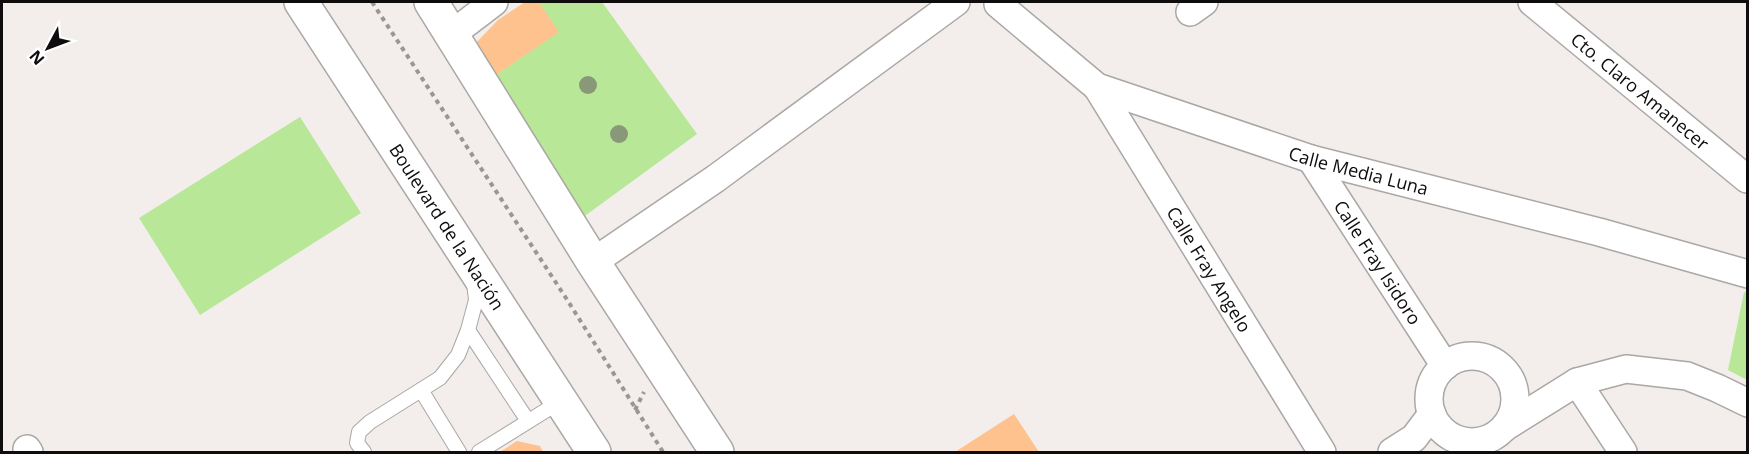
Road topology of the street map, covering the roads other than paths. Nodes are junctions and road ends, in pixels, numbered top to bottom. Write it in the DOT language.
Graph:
graph roads {
  1 [pos="301,2"];
  2 [pos="431,2"];
  3 [pos="494,2"];
  4 [pos="956,2"];
  5 [pos="1532,2"];
  6 [pos="998,4"];
  7 [pos="452,34"];
  8 [pos="1097,87"];
  9 [pos="1311,159"];
  10 [pos="1747,179"];
  11 [pos="593,262"];
  12 [pos="473,266"];
  13 [pos="1748,274"];
  14 [pos="468,330"];
  15 [pos="1445,366"];
  16 [pos="1577,382"];
  17 [pos="421,390"];
  18 [pos="561,401"];
  19 [pos="1748,403"];
  20 [pos="1432,414"];
  21 [pos="528,421"];
  22 [pos="1505,427"];
  23 [pos="1468,447"];
  24 [pos="364,453"];
  25 [pos="459,453"];
  26 [pos="478,453"];
  27 [pos="594,453"];
  28 [pos="717,453"];
  29 [pos="1322,453"];
  30 [pos="1392,453"];
  31 [pos="1623,453"];
  1 -- 12 [label="main road, Boulevard de la Nación"];
  2 -- 7 [label="main road"];
  3 -- 7 [label="street"];
  4 -- 11 [label="street"];
  5 -- 10 [label="street, Cto. Claro Amanecer"];
  6 -- 8 [label="street, Calle Media Luna"];
  7 -- 11 [label="main road"];
  8 -- 9 [label="street, Calle Media Luna"];
  8 -- 29 [label="street, Calle Fray Angelo"];
  9 -- 13 [label="street, Calle Media Luna"];
  9 -- 15 [label="street, Calle Fray Isidoro"];
  11 -- 28 [label="main road"];
  12 -- 14 [label="lane"];
  12 -- 18 [label="main road, Boulevard de la Nación"];
  14 -- 17 [label="lane"];
  14 -- 21 [label="lane"];
  15 -- 20 [label="street"];
  15 -- 22 [label="street"];
  16 -- 19 [label="street"];
  16 -- 22 [label="street"];
  16 -- 31 [label="street"];
  17 -- 24 [label="lane"];
  17 -- 25 [label="lane"];
  18 -- 21 [label="lane"];
  18 -- 27 [label="main road, Boulevard de la Nación"];
  20 -- 23 [label="street"];
  20 -- 30 [label="street"];
  21 -- 26 [label="lane"];
  22 -- 23 [label="street"];
}
